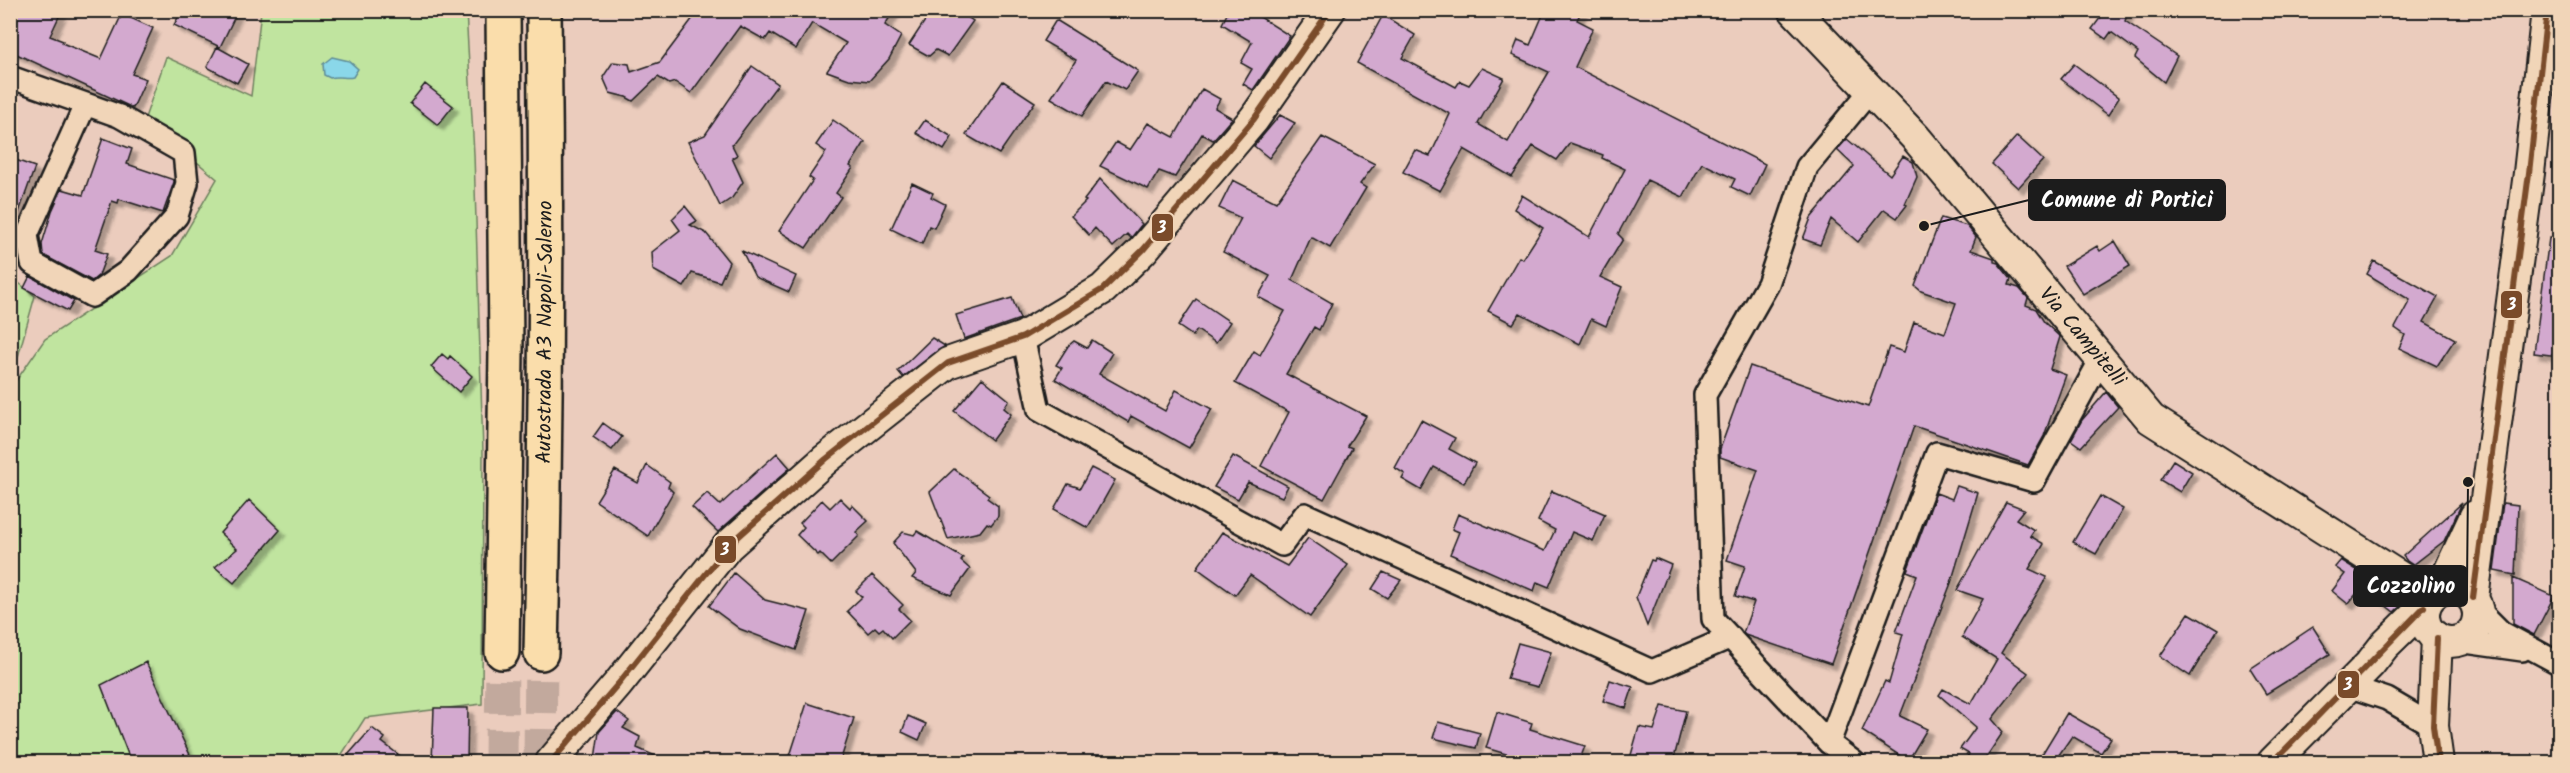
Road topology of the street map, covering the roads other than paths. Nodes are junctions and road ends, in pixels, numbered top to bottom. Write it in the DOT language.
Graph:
graph roads {
  1 [pos="503,10"];
  2 [pos="544,10"];
  3 [pos="1330,10"];
  4 [pos="1794,10"];
  5 [pos="2547,10"];
  6 [pos="10,77"];
  7 [pos="1870,91"];
  8 [pos="85,105"];
  9 [pos="1023,337"];
  10 [pos="2101,360"];
  11 [pos="2488,492"];
  12 [pos="2475,603"];
  13 [pos="2437,618"];
  14 [pos="1731,637"];
  15 [pos="502,652"];
  16 [pos="2534,652"];
  17 [pos="541,653"];
  18 [pos="2559,664"];
  19 [pos="2348,686"];
  20 [pos="2433,726"];
  21 [pos="1829,743"];
  22 [pos="556,762"];
  23 [pos="1854,762"];
  24 [pos="2272,762"];
  25 [pos="2439,762"];
  1 -- 15 [label="highway, Autostrada A3 Napoli-Salerno"];
  2 -- 17 [label="highway, Autostrada A3 Napoli-Salerno"];
  3 -- 9 [label="street"];
  4 -- 7 [label="street, Via Campitelli"];
  5 -- 11 [label="street"];
  6 -- 8 [label="street"];
  7 -- 10 [label="street, Via Campitelli"];
  7 -- 14 [label="street"];
  8 -- 8 [label="street"];
  9 -- 14 [label="street"];
  9 -- 22 [label="street"];
  10 -- 13 [label="street, Via Campitelli"];
  10 -- 21 [label="street"];
  11 -- 12 [label="street"];
  11 -- 13 [label="street"];
  12 -- 13 [label="street, Via Campitelli"];
  12 -- 13 [label="street"];
  12 -- 16 [label="street"];
  13 -- 16 [label="street"];
  13 -- 19 [label="street"];
  13 -- 20 [label="street"];
  13 -- 25 [label="street"];
  14 -- 21 [label="street"];
  16 -- 18 [label="street"];
  19 -- 20 [label="street"];
  19 -- 24 [label="street"];
  20 -- 25 [label="street"];
  21 -- 23 [label="street"];
}
